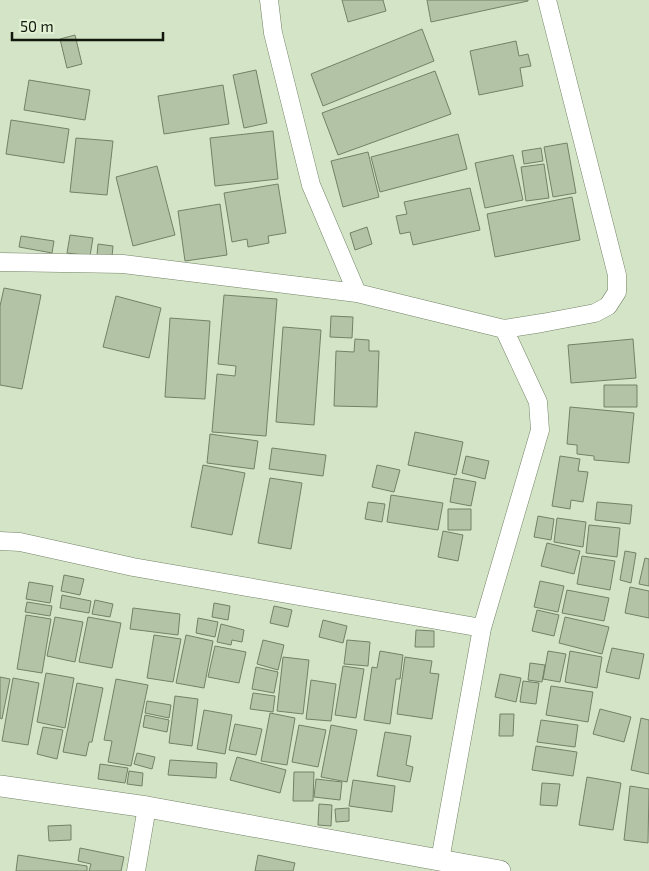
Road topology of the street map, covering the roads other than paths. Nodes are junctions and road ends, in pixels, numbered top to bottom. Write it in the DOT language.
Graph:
graph roads {
  1 [pos="269,0"];
  2 [pos="547,0"];
  3 [pos="0,262"];
  4 [pos="357,293"];
  5 [pos="504,329"];
  6 [pos="0,541"];
  7 [pos="482,628"];
  8 [pos="0,786"];
  9 [pos="147,807"];
  10 [pos="440,860"];
  11 [pos="136,871"];
  12 [pos="500,871"];
  1 -- 4 [label="street"];
  2 -- 5 [label="street"];
  3 -- 4 [label="street"];
  4 -- 5 [label="street"];
  5 -- 7 [label="street"];
  6 -- 7 [label="street"];
  7 -- 10 [label="street"];
  8 -- 9 [label="street"];
  9 -- 10 [label="street"];
  9 -- 11 [label="street"];
  10 -- 12 [label="street"];
}
